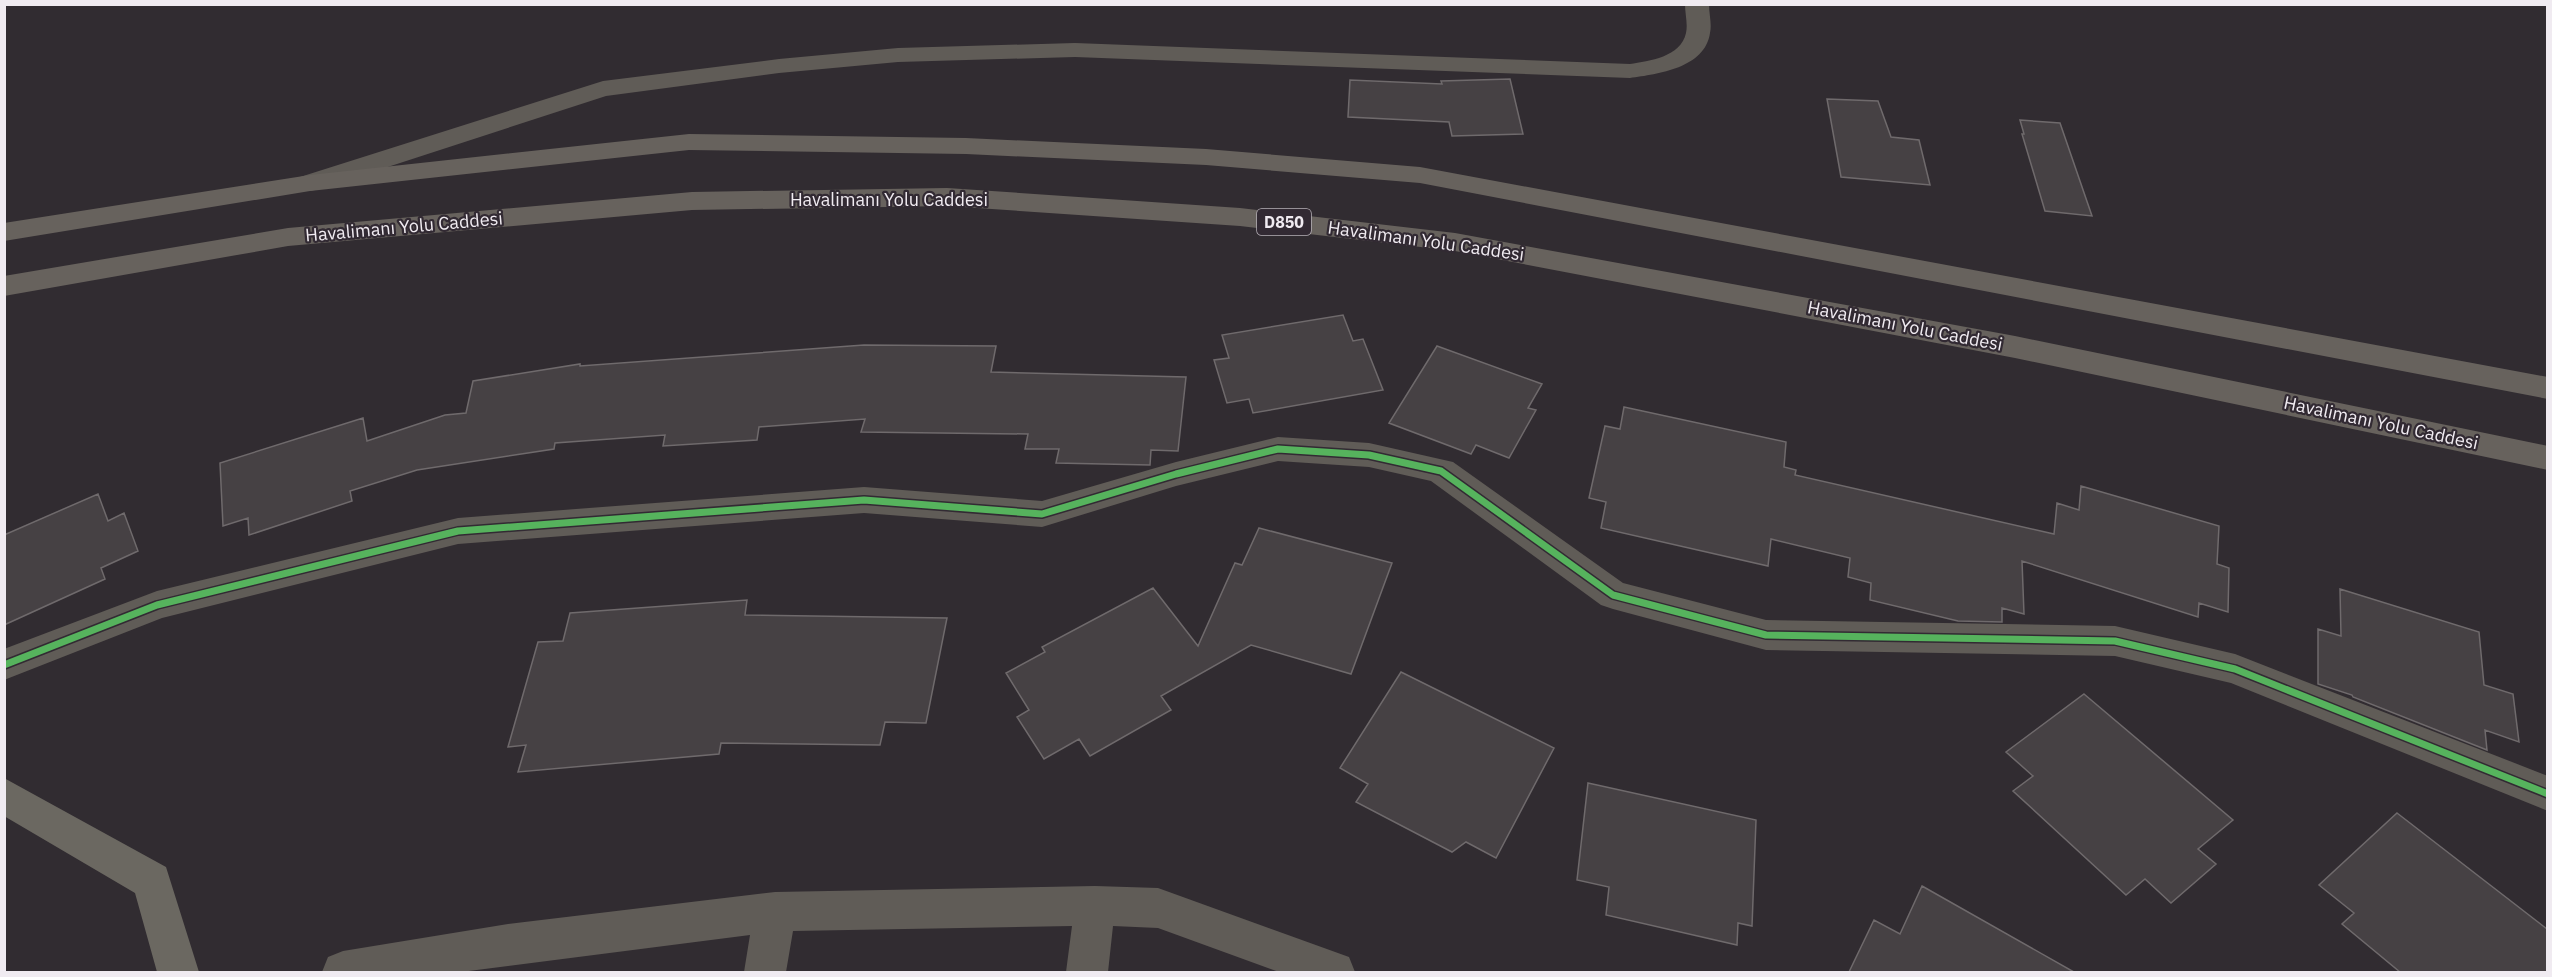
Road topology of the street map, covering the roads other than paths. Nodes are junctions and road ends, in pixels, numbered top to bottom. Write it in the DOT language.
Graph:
graph roads {
  1 [pos="1696,4"];
  2 [pos="310,183"];
  3 [pos="4,232"];
  4 [pos="4,286"];
  5 [pos="2547,388"];
  6 [pos="2547,458"];
  7 [pos="4,666"];
  8 [pos="2547,794"];
  9 [pos="4,795"];
  10 [pos="1095,906"];
  11 [pos="775,912"];
  12 [pos="504,958"];
  13 [pos="178,972"];
  14 [pos="344,972"];
  15 [pos="765,972"];
  16 [pos="1087,972"];
  17 [pos="1334,972"];
  1 -- 2 [label="street"];
  2 -- 3 [label="highway"];
  2 -- 5 [label="highway"];
  4 -- 6 [label="highway, Havalimanı Yolu Caddesi / D850"];
  7 -- 8 [label="street"];
  9 -- 13 [label="street"];
  10 -- 11 [label="street"];
  10 -- 16 [label="street"];
  10 -- 17 [label="street"];
  11 -- 12 [label="street"];
  11 -- 15 [label="street"];
  12 -- 14 [label="street"];
}
